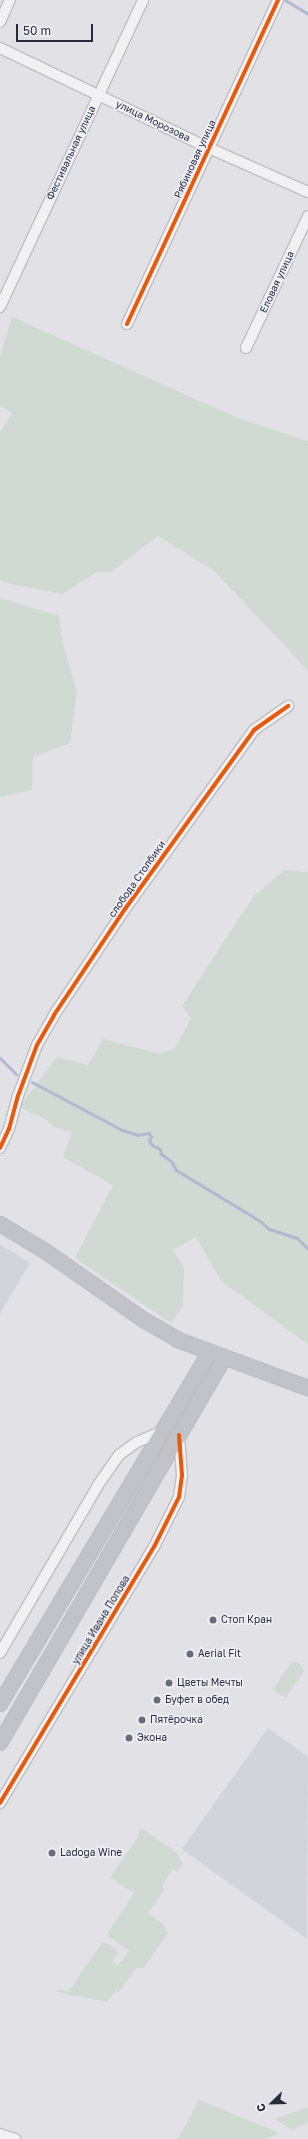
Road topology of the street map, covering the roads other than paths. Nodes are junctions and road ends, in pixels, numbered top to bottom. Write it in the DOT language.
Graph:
graph roads {
  1 [pos="10,0"];
  2 [pos="143,0"];
  3 [pos="277,1"];
  4 [pos="0,22"];
  5 [pos="0,48"];
  6 [pos="98,95"];
  7 [pos="209,148"];
  8 [pos="308,192"];
  9 [pos="308,216"];
  10 [pos="0,307"];
  11 [pos="127,324"];
  12 [pos="246,348"];
  13 [pos="288,706"];
  14 [pos="0,1148"];
  15 [pos="0,1224"];
  16 [pos="210,1352"];
  17 [pos="224,1358"];
  18 [pos="308,1388"];
  19 [pos="163,1431"];
  20 [pos="179,1435"];
  21 [pos="0,1653"];
  22 [pos="0,1704"];
  23 [pos="0,1743"];
  24 [pos="0,1803"];
  25 [pos="0,2134"];
  26 [pos="15,2139"];
  1 -- 4 [label="street"];
  2 -- 6 [label="street, Фестивальная улица"];
  3 -- 7 [label="street, Рябиновая улица"];
  5 -- 6 [label="street, улица Морозова"];
  6 -- 7 [label="street, улица Морозова"];
  6 -- 10 [label="street, Фестивальная улица"];
  7 -- 8 [label="street, улица Морозова"];
  7 -- 11 [label="street, Рябиновая улица"];
  9 -- 12 [label="street, Еловая улица"];
  13 -- 14 [label="street, слобода Столбики"];
  15 -- 16 [label="main road"];
  16 -- 17 [label="main road"];
  16 -- 19 [label="main road"];
  17 -- 18 [label="main road"];
  17 -- 20 [label="main road"];
  19 -- 21 [label="street"];
  19 -- 22 [label="main road"];
  20 -- 23 [label="main road"];
  20 -- 24 [label="street, улица Ивана Попова"];
  25 -- 26 [label="street"];
}
